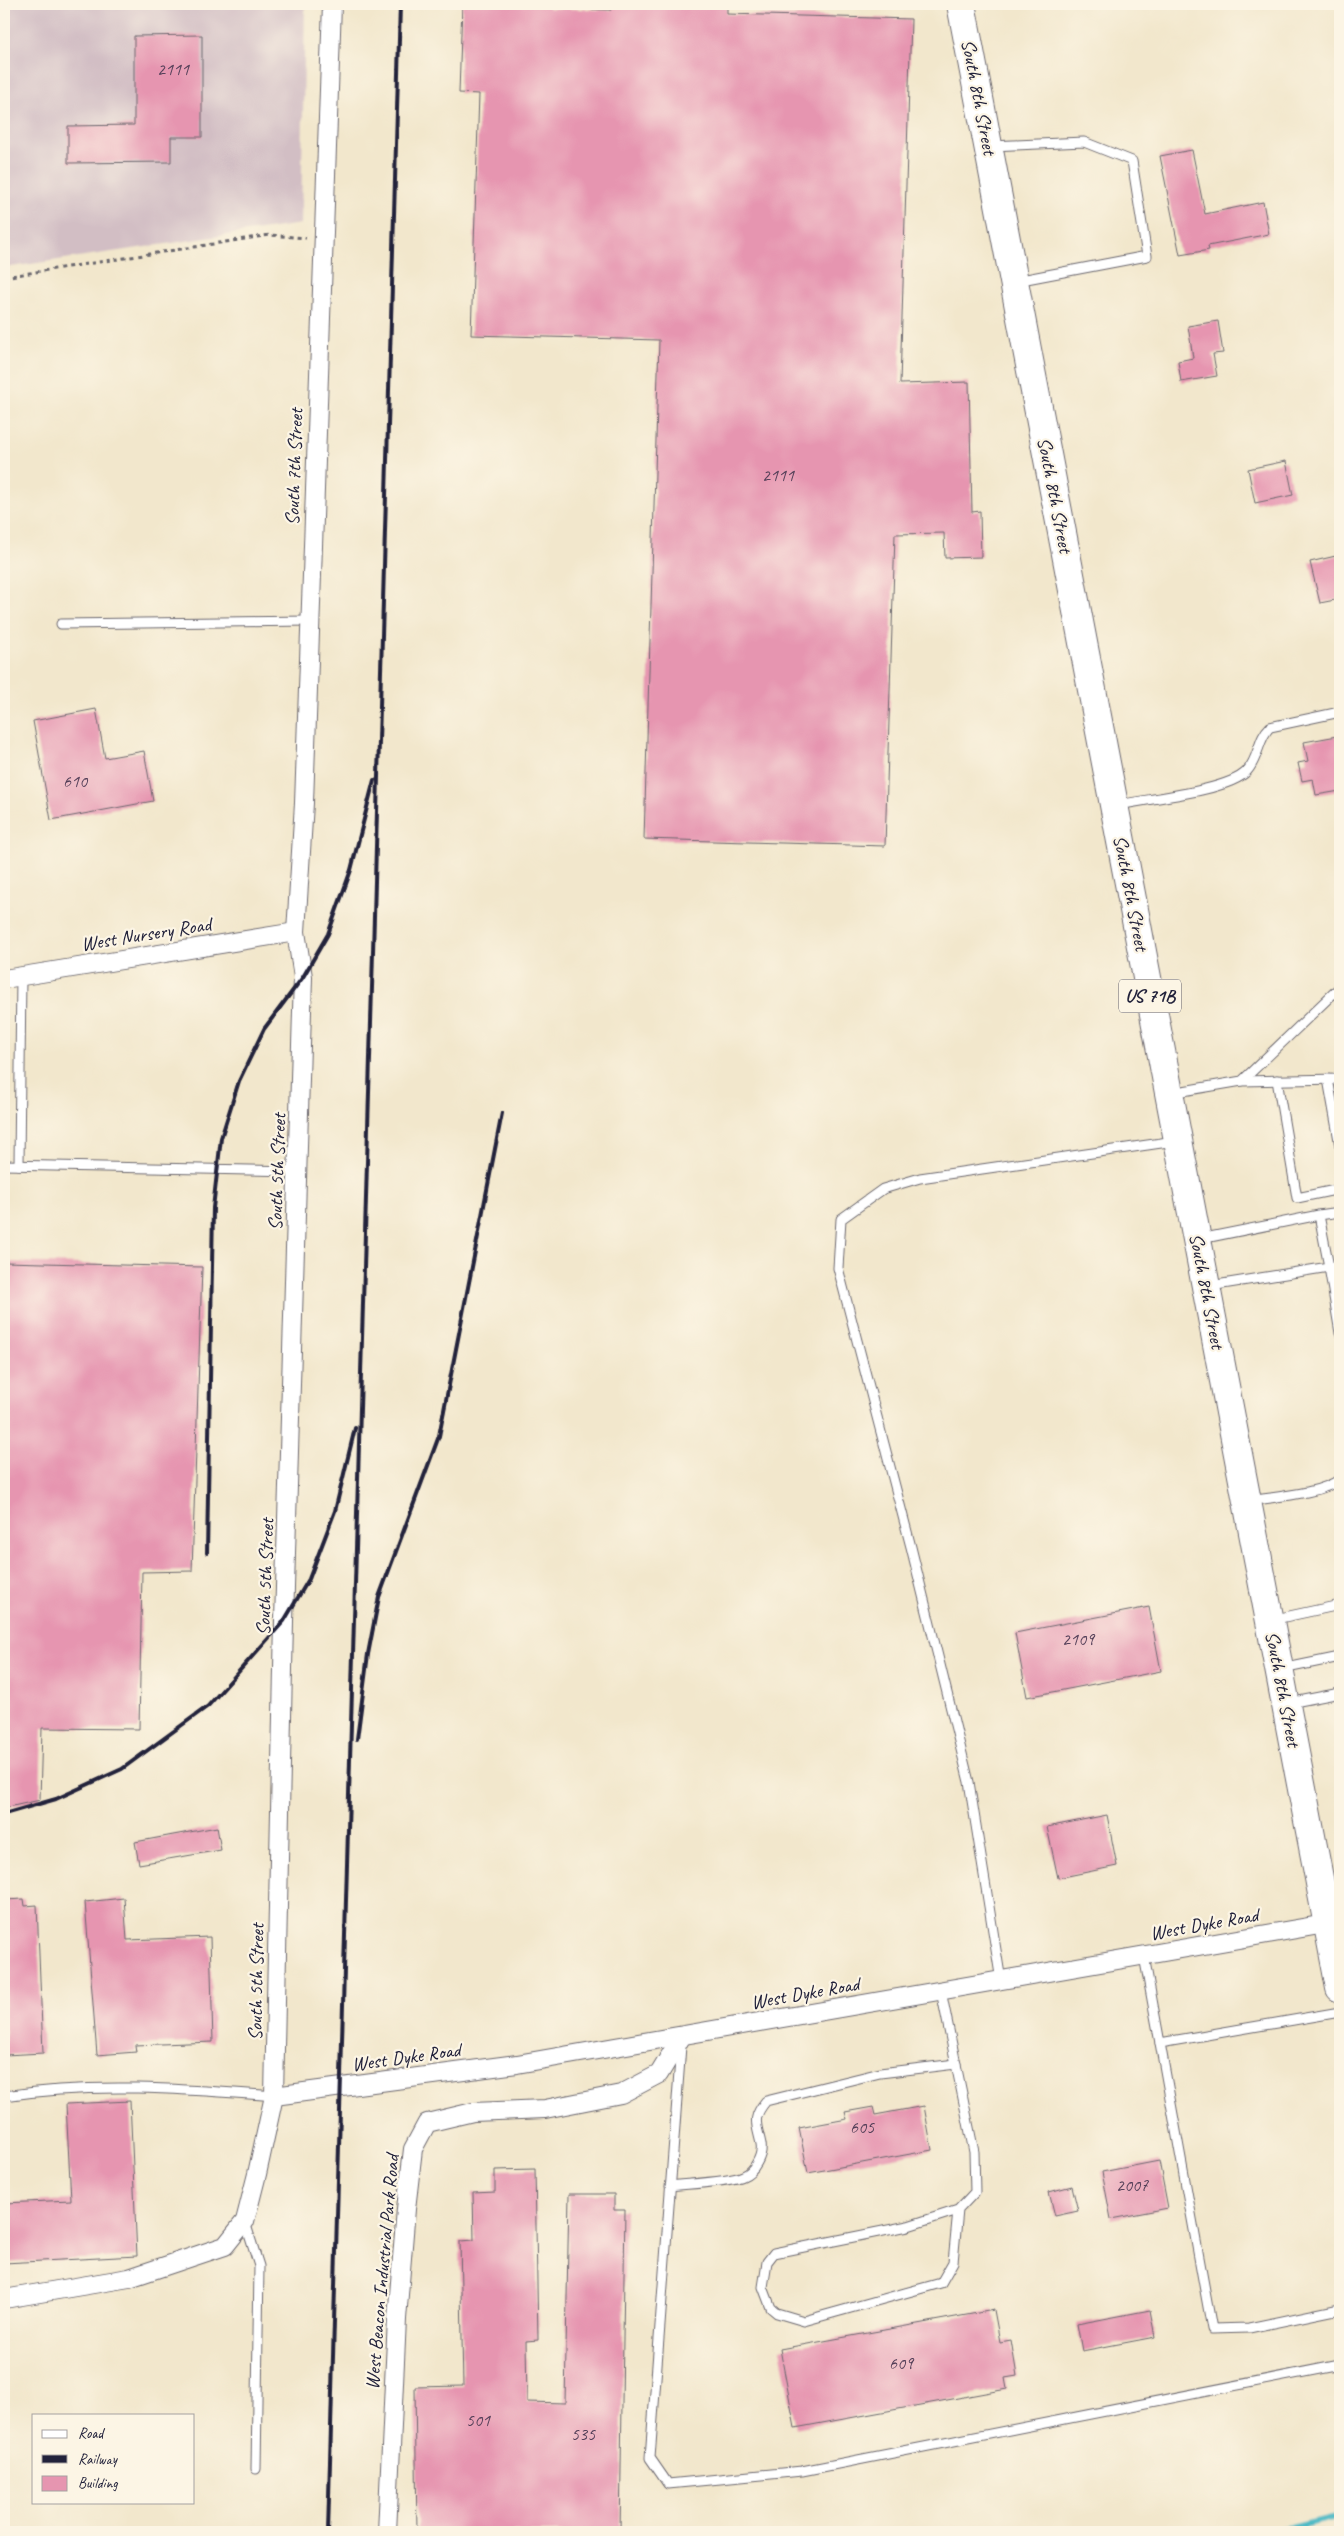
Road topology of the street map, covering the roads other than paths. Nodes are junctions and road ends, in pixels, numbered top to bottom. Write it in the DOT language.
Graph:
graph roads {
  1 [pos="332,4"];
  2 [pos="961,4"];
  3 [pos="988,146"];
  4 [pos="1014,282"];
  5 [pos="310,622"];
  6 [pos="61,624"];
  7 [pos="1340,712"];
  8 [pos="1114,805"];
  9 [pos="296,932"];
  10 [pos="12,977"];
  11 [pos="1340,987"];
  12 [pos="1328,1079"];
  13 [pos="1340,1079"];
  14 [pos="1277,1080"];
  15 [pos="1242,1081"];
  16 [pos="1169,1093"];
  17 [pos="1178,1141"];
  18 [pos="1340,1146"];
  19 [pos="4,1164"];
  20 [pos="19,1165"];
  21 [pos="298,1171"];
  22 [pos="1340,1189"];
  23 [pos="1340,1212"];
  24 [pos="1319,1215"];
  25 [pos="1197,1239"];
  26 [pos="1329,1267"];
  27 [pos="1206,1287"];
  28 [pos="1340,1333"];
  29 [pos="1340,1479"];
  30 [pos="1247,1501"];
  31 [pos="1340,1605"];
  32 [pos="1269,1620"];
  33 [pos="1340,1625"];
  34 [pos="1340,1657"];
  35 [pos="1279,1669"];
  36 [pos="1340,1693"];
  37 [pos="1286,1704"];
  38 [pos="1334,1923"];
  39 [pos="1144,1956"];
  40 [pos="1001,1981"];
  41 [pos="1340,1988"];
  42 [pos="941,1991"];
  43 [pos="1340,2012"];
  44 [pos="682,2036"];
  45 [pos="1160,2042"];
  46 [pos="956,2064"];
  47 [pos="4,2096"];
  48 [pos="274,2096"];
  49 [pos="670,2186"];
  50 [pos="958,2210"];
  51 [pos="245,2222"];
  52 [pos="4,2299"];
  53 [pos="1340,2309"];
  54 [pos="1340,2365"];
  55 [pos="256,2469"];
  56 [pos="387,2532"];
  1 -- 5 [label="street, South 7th Street"];
  2 -- 3 [label="main road, South 8th Street / US 71B"];
  3 -- 4 [label="main road, South 8th Street / US 71B"];
  3 -- 4 [label="lane"];
  4 -- 8 [label="main road, South 8th Street / US 71B"];
  5 -- 6 [label="lane"];
  5 -- 9 [label="street, South 7th Street"];
  7 -- 8 [label="lane"];
  8 -- 16 [label="main road, South 8th Street / US 71B"];
  9 -- 10 [label="street, West Nursery Road"];
  9 -- 21 [label="street, South 5th Street"];
  10 -- 20 [label="lane"];
  11 -- 15 [label="lane"];
  12 -- 13 [label="lane"];
  12 -- 14 [label="lane"];
  12 -- 18 [label="lane"];
  14 -- 15 [label="lane"];
  14 -- 22 [label="lane"];
  15 -- 16 [label="lane"];
  16 -- 17 [label="main road, South 8th Street / US 71B"];
  17 -- 25 [label="main road, South 8th Street / US 71B"];
  17 -- 40 [label="lane"];
  19 -- 20 [label="lane"];
  20 -- 21 [label="lane"];
  21 -- 48 [label="street, South 5th Street"];
  23 -- 24 [label="lane"];
  24 -- 25 [label="lane"];
  24 -- 26 [label="lane"];
  25 -- 27 [label="main road, South 8th Street / US 71B"];
  26 -- 27 [label="lane"];
  26 -- 28 [label="lane"];
  27 -- 30 [label="main road, South 8th Street / US 71B"];
  29 -- 30 [label="lane"];
  30 -- 32 [label="main road, South 8th Street / US 71B"];
  31 -- 32 [label="lane"];
  31 -- 33 [label="lane"];
  32 -- 35 [label="main road, South 8th Street / US 71B"];
  34 -- 35 [label="lane"];
  35 -- 37 [label="main road, South 8th Street / US 71B"];
  36 -- 37 [label="lane"];
  37 -- 38 [label="main road, South 8th Street / US 71B"];
  38 -- 39 [label="street, West Dyke Road"];
  38 -- 41 [label="main road, South 8th Street / US 71B"];
  39 -- 40 [label="street, West Dyke Road"];
  39 -- 45 [label="lane"];
  40 -- 42 [label="street, West Dyke Road"];
  42 -- 44 [label="street, West Dyke Road"];
  42 -- 46 [label="lane"];
  43 -- 45 [label="lane"];
  44 -- 48 [label="street, West Dyke Road"];
  44 -- 49 [label="lane"];
  44 -- 56 [label="street, West Beacon Industrial Park Road"];
  45 -- 53 [label="lane"];
  46 -- 49 [label="lane"];
  46 -- 50 [label="lane"];
  47 -- 48 [label="lane"];
  48 -- 51 [label="street, South 5th Street"];
  49 -- 54 [label="lane"];
  50 -- 50 [label="lane"];
  51 -- 52 [label="street"];
  51 -- 55 [label="lane"];
}
